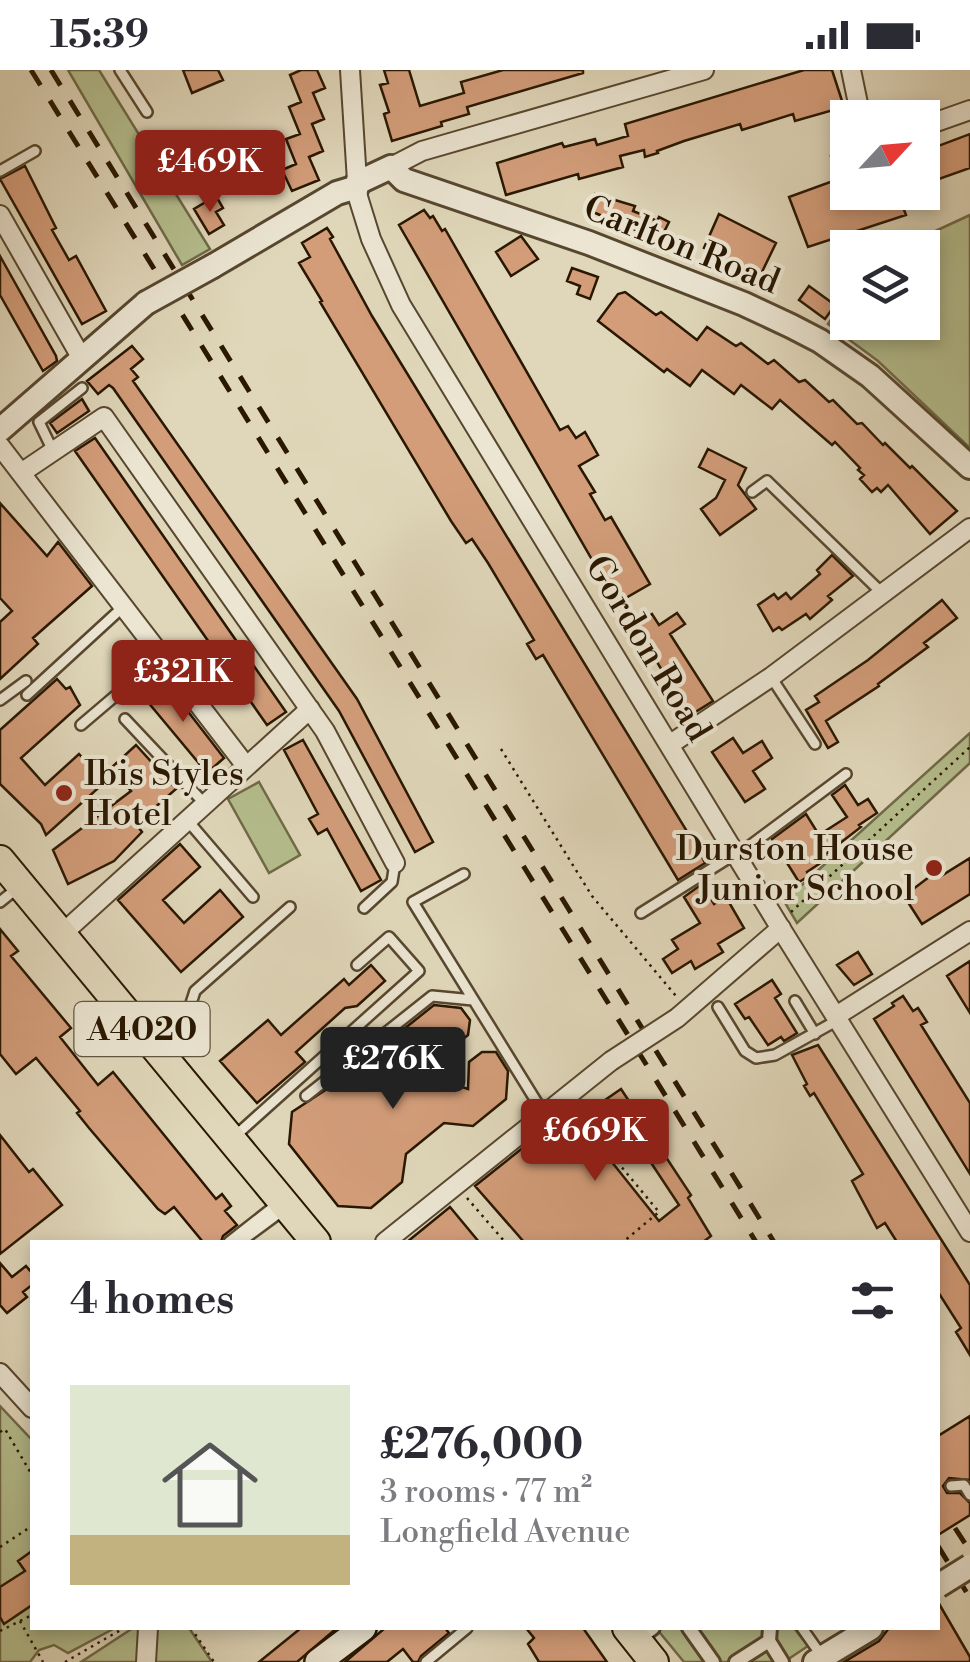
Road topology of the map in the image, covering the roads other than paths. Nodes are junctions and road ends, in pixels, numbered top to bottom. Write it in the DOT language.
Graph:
graph roads {
  1 [pos="120,70"];
  2 [pos="350,70"];
  3 [pos="704,70"];
  4 [pos="851,70"];
  5 [pos="858,100"];
  6 [pos="970,110"];
  7 [pos="146,112"];
  8 [pos="940,121"];
  9 [pos="34,151"];
  10 [pos="392,167"];
  11 [pos="0,171"];
  12 [pos="357,185"];
  13 [pos="0,215"];
  14 [pos="81,358"];
  15 [pos="82,388"];
  16 [pos="0,430"];
  17 [pos="0,446"];
  18 [pos="53,450"];
  19 [pos="970,468"];
  20 [pos="21,472"];
  21 [pos="752,492"];
  22 [pos="970,528"];
  23 [pos="883,594"];
  24 [pos="124,605"];
  25 [pos="163,655"];
  26 [pos="770,676"];
  27 [pos="26,681"];
  28 [pos="27,695"];
  29 [pos="0,700"];
  30 [pos="310,709"];
  31 [pos="125,718"];
  32 [pos="81,725"];
  33 [pos="815,744"];
  34 [pos="670,745"];
  35 [pos="246,766"];
  36 [pos="846,774"];
  37 [pos="204,803"];
  38 [pos="186,819"];
  39 [pos="736,855"];
  40 [pos="0,860"];
  41 [pos="395,863"];
  42 [pos="464,874"];
  43 [pos="11,893"];
  44 [pos="253,897"];
  45 [pos="290,907"];
  46 [pos="364,908"];
  47 [pos="640,913"];
  48 [pos="779,926"];
  49 [pos="970,931"];
  50 [pos="62,934"];
  51 [pos="357,964"];
  52 [pos="473,1000"];
  53 [pos="795,1001"];
  54 [pos="718,1007"];
  55 [pos="837,1018"];
  56 [pos="815,1034"];
  57 [pos="158,1047"];
  58 [pos="358,1054"];
  59 [pos="373,1073"];
  60 [pos="306,1096"];
  61 [pos="544,1114"];
  62 [pos="232,1138"];
  63 [pos="286,1204"];
  64 [pos="970,1232"];
  65 [pos="232,1240"];
  66 [pos="242,1240"];
  67 [pos="314,1240"];
  68 [pos="388,1240"];
  69 [pos="0,1374"];
  70 [pos="30,1404"];
  71 [pos="951,1486"];
  72 [pos="970,1495"];
  73 [pos="970,1566"];
  74 [pos="940,1585"];
  75 [pos="148,1630"];
  76 [pos="359,1630"];
  77 [pos="464,1630"];
  78 [pos="689,1630"];
  79 [pos="803,1630"];
  80 [pos="868,1630"];
  81 [pos="769,1634"];
  82 [pos="819,1660"];
  83 [pos="146,1662"];
  84 [pos="318,1662"];
  85 [pos="426,1662"];
  86 [pos="713,1662"];
  87 [pos="736,1662"];
  88 [pos="782,1662"];
  1 -- 7 [label="lane"];
  2 -- 12 [label="street, Gordon Road"];
  3 -- 10 [label="street"];
  4 -- 5 [label="street"];
  6 -- 8 [label="street"];
  9 -- 11 [label="lane"];
  10 -- 12 [label="street"];
  10 -- 19 [label="street, Carlton Road"];
  12 -- 14 [label="street, bridge"];
  12 -- 34 [label="street, Gordon Road"];
  13 -- 14 [label="street"];
  14 -- 16 [label="street"];
  15 -- 18 [label="lane"];
  17 -- 20 [label="street"];
  18 -- 20 [label="street"];
  18 -- 30 [label="street"];
  20 -- 24 [label="street"];
  21 -- 23 [label="lane"];
  22 -- 23 [label="street"];
  23 -- 26 [label="street"];
  24 -- 25 [label="street"];
  24 -- 28 [label="lane"];
  25 -- 32 [label="lane"];
  25 -- 35 [label="street"];
  26 -- 33 [label="lane"];
  26 -- 34 [label="street"];
  27 -- 29 [label="lane"];
  30 -- 35 [label="street"];
  30 -- 41 [label="street"];
  31 -- 37 [label="lane"];
  34 -- 39 [label="street, Gordon Road"];
  35 -- 37 [label="street"];
  36 -- 39 [label="lane"];
  37 -- 38 [label="street"];
  38 -- 44 [label="lane"];
  38 -- 50 [label="street"];
  39 -- 47 [label="lane"];
  39 -- 48 [label="street, Gordon Road"];
  40 -- 43 [label="main road, A4020"];
  41 -- 46 [label="lane"];
  42 -- 52 [label="lane"];
  43 -- 50 [label="main road, A4020"];
  45 -- 57 [label="lane"];
  48 -- 55 [label="street, Gordon Road"];
  48 -- 61 [label="street, bridge"];
  49 -- 55 [label="street"];
  50 -- 57 [label="main road, A4020"];
  51 -- 62 [label="lane"];
  52 -- 58 [label="lane"];
  52 -- 61 [label="lane"];
  53 -- 56 [label="lane"];
  54 -- 56 [label="lane"];
  55 -- 56 [label="lane"];
  55 -- 64 [label="street, Gordon Road"];
  57 -- 62 [label="main road, A4020"];
  58 -- 59 [label="lane"];
  58 -- 60 [label="lane"];
  61 -- 68 [label="street"];
  62 -- 63 [label="main road, A4020"];
  63 -- 65 [label="lane"];
  63 -- 66 [label="lane"];
  63 -- 67 [label="main road, A4020"];
  69 -- 70 [label="street"];
  71 -- 72 [label="lane"];
  73 -- 74 [label="street, bridge"];
  75 -- 83 [label="street"];
  76 -- 84 [label="main road"];
  77 -- 85 [label="lane"];
  78 -- 86 [label="street"];
  79 -- 82 [label="lane"];
  80 -- 82 [label="street"];
  81 -- 87 [label="street"];
  81 -- 88 [label="street"];
}
